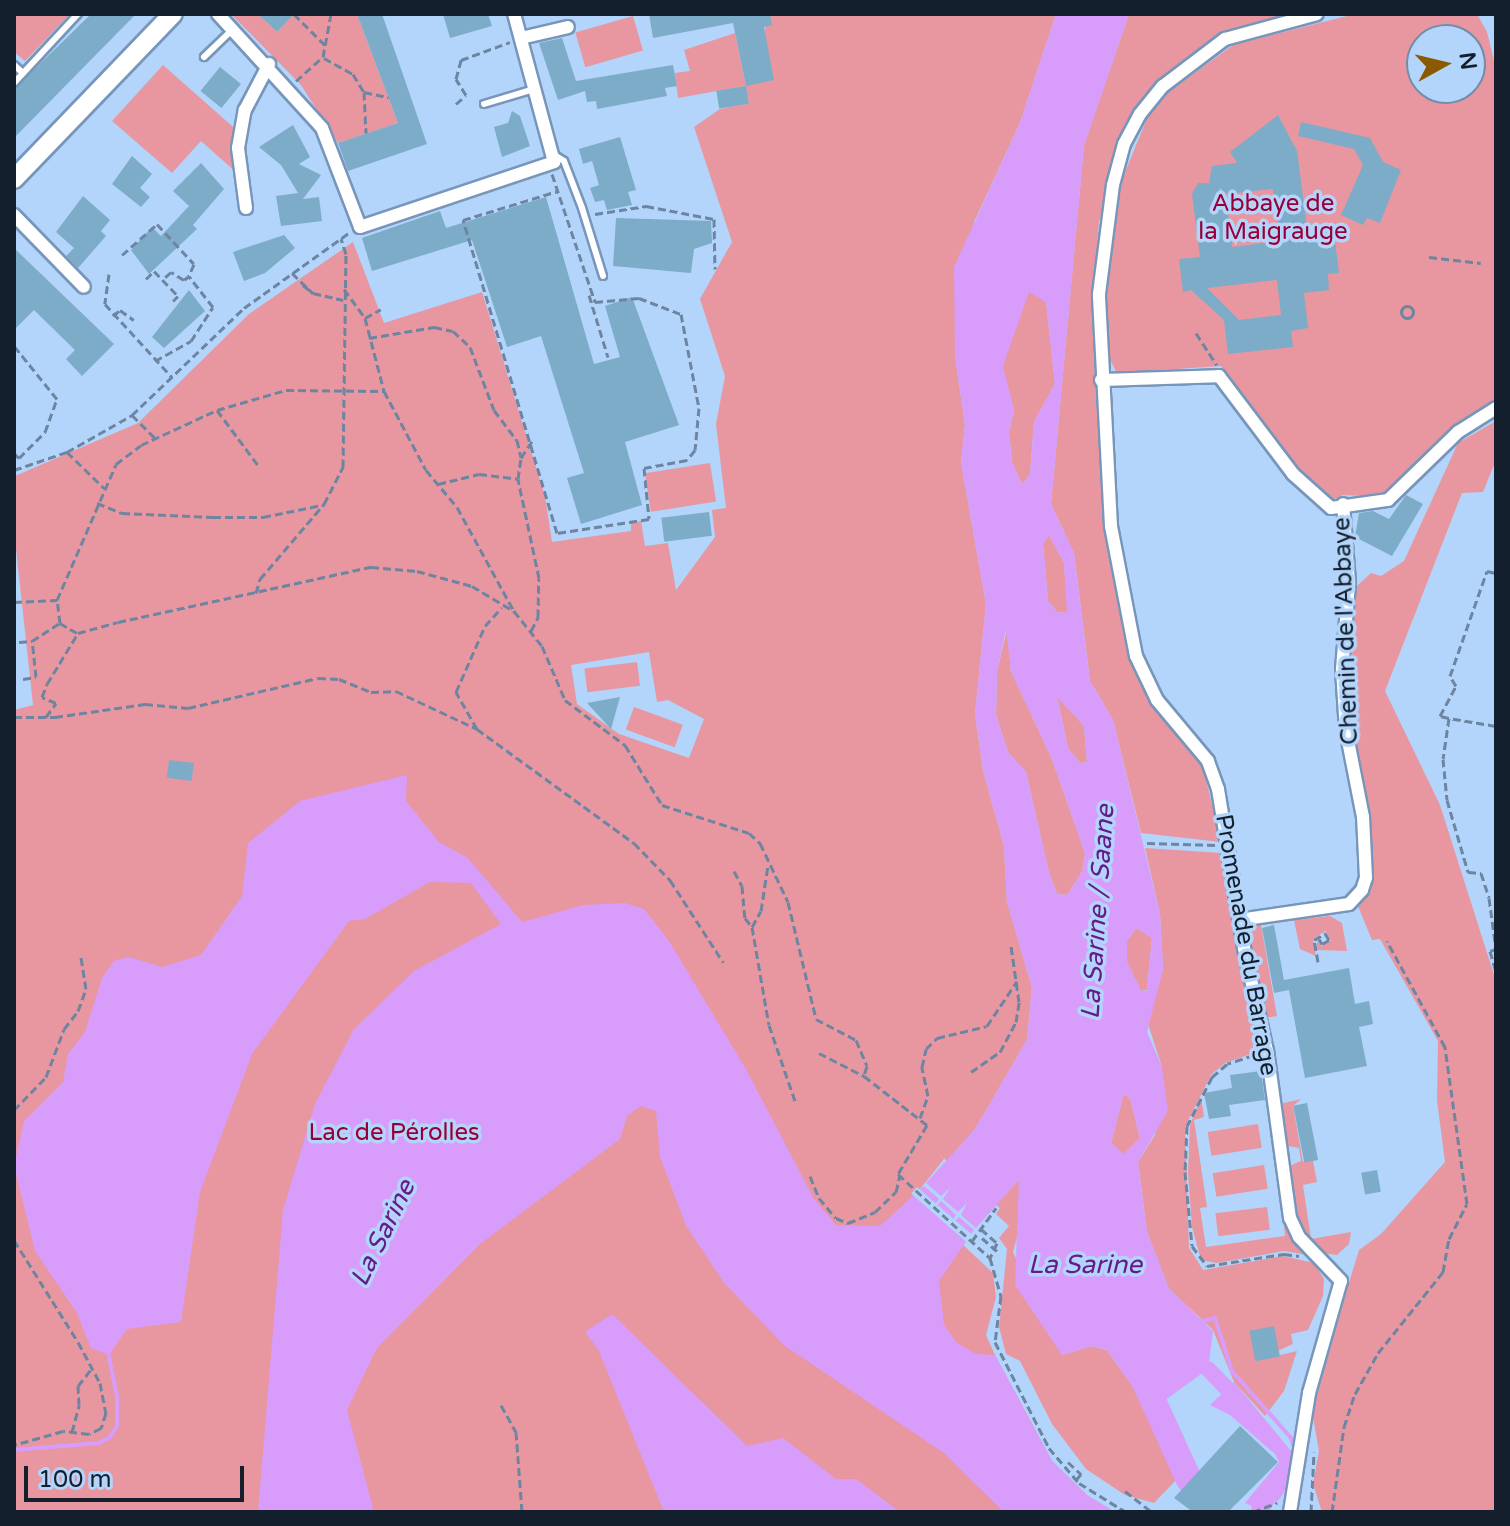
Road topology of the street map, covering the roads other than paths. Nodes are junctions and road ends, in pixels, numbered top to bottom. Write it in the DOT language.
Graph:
graph roads {
  1 [pos="78,14"];
  2 [pos="173,14"];
  3 [pos="218,14"];
  4 [pos="514,14"];
  5 [pos="1317,14"];
  6 [pos="568,27"];
  7 [pos="234,28"];
  8 [pos="521,38"];
  9 [pos="204,57"];
  10 [pos="269,64"];
  11 [pos="14,65"];
  12 [pos="23,73"];
  13 [pos="14,83"];
  14 [pos="537,89"];
  15 [pos="484,104"];
  16 [pos="556,156"];
  17 [pos="14,179"];
  18 [pos="246,208"];
  19 [pos="14,215"];
  20 [pos="603,276"];
  21 [pos="84,287"];
  22 [pos="1101,380"];
  23 [pos="1496,408"];
  24 [pos="1343,504"];
  25 [pos="1239,920"];
  26 [pos="1290,1512"];
  1 -- 12 [label="lane"];
  2 -- 17 [label="main road"];
  3 -- 7 [label="street"];
  4 -- 8 [label="street"];
  5 -- 22 [label="street, Promenade du Barrage"];
  6 -- 8 [label="street"];
  7 -- 9 [label="lane"];
  7 -- 10 [label="street"];
  8 -- 14 [label="street"];
  10 -- 16 [label="street"];
  10 -- 18 [label="street"];
  11 -- 12 [label="lane"];
  12 -- 13 [label="lane"];
  14 -- 15 [label="lane"];
  14 -- 16 [label="street"];
  16 -- 20 [label="lane"];
  19 -- 21 [label="street"];
  22 -- 24 [label="street, Chemin de l'Abbaye"];
  22 -- 25 [label="street, Promenade du Barrage"];
  23 -- 24 [label="street, Chemin de l'Abbaye"];
  24 -- 25 [label="street, Chemin de l'Abbaye"];
  25 -- 26 [label="street, Promenade du Barrage"];
}
